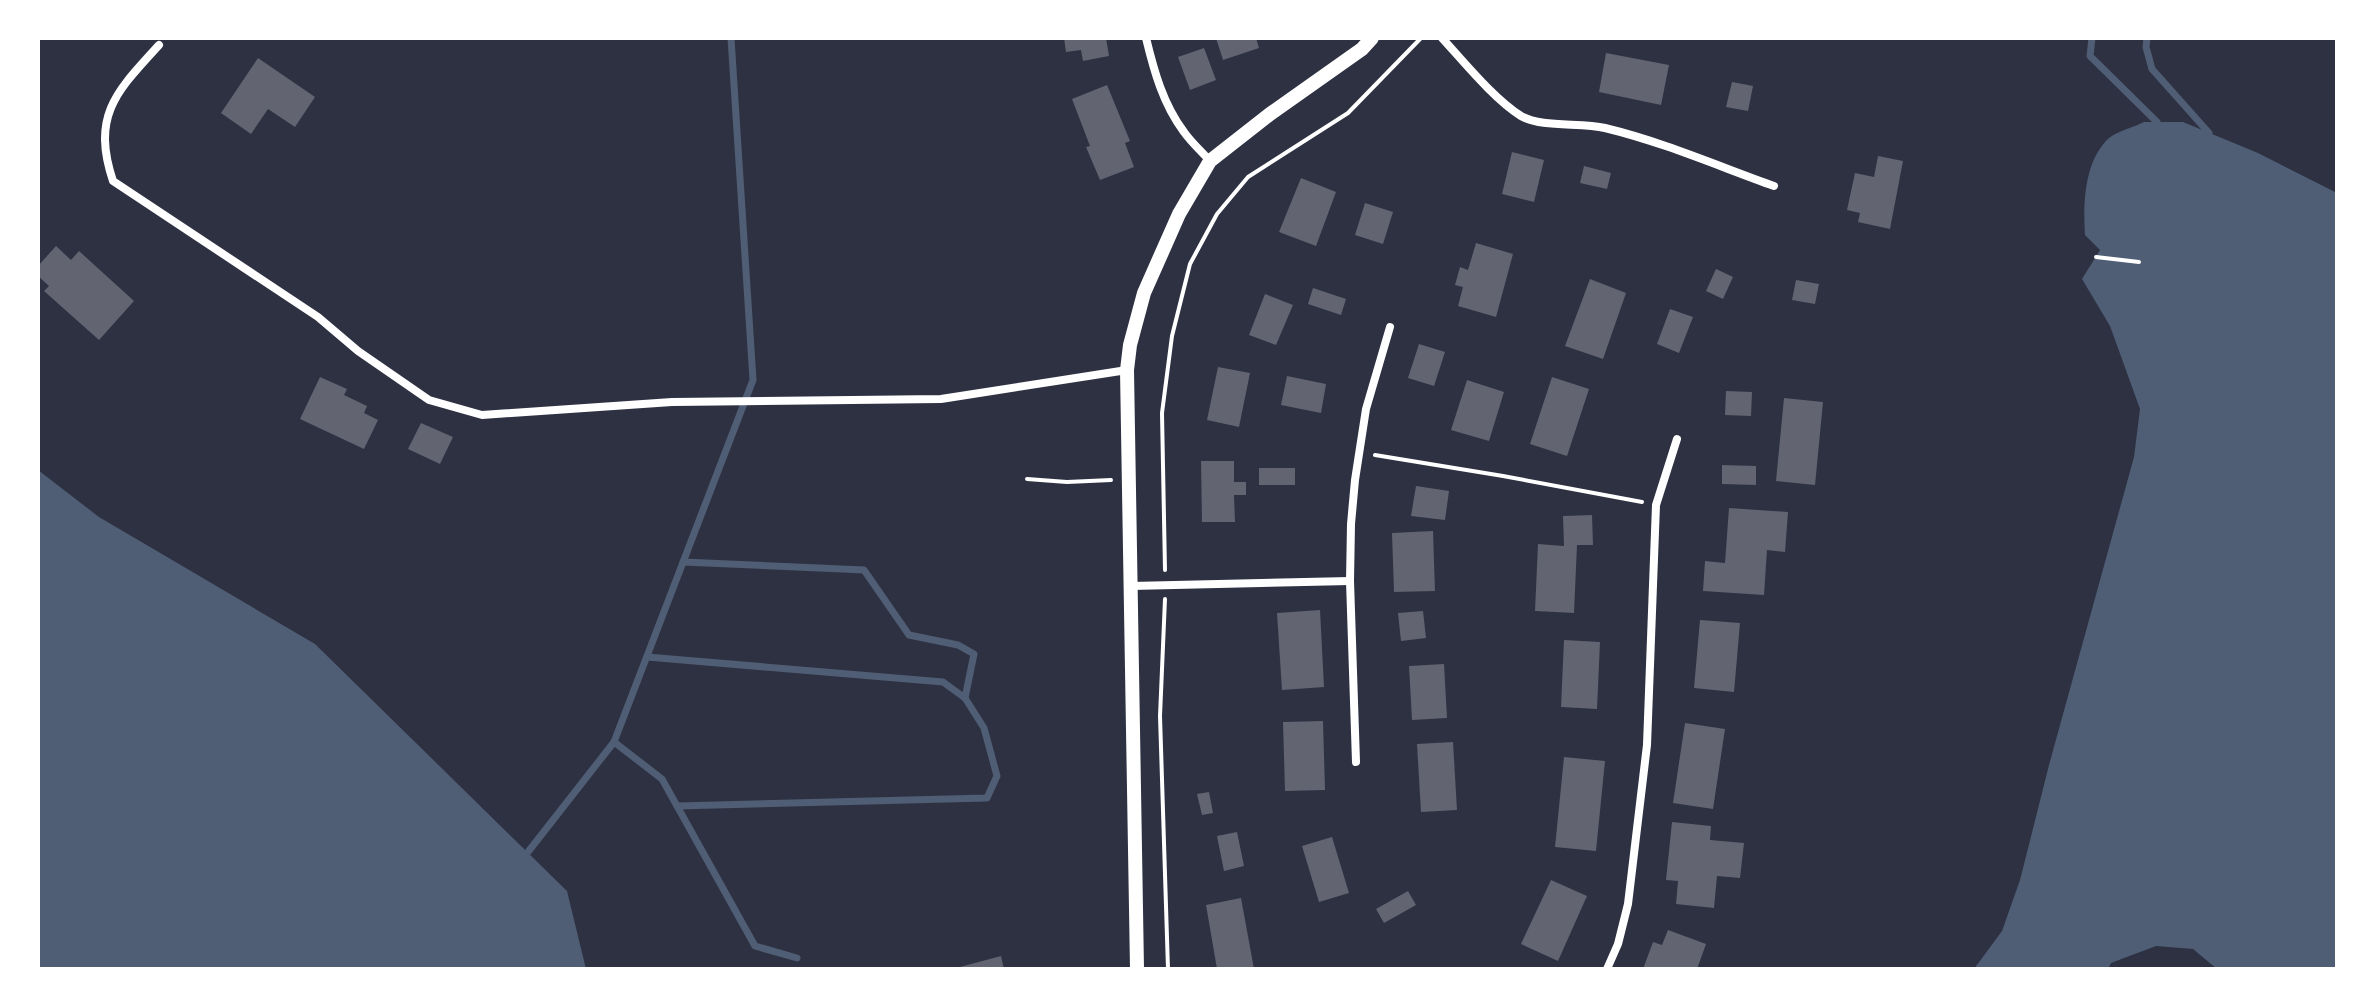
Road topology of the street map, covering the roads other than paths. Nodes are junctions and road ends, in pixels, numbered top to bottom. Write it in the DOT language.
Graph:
graph roads {
  1 [pos="1146,38"];
  2 [pos="1372,38"];
  3 [pos="1442,38"];
  4 [pos="159,45"];
  5 [pos="1210,161"];
  6 [pos="1774,186"];
  7 [pos="1390,327"];
  8 [pos="1127,370"];
  9 [pos="1677,439"];
  10 [pos="1350,581"];
  11 [pos="1131,586"];
  12 [pos="1356,762"];
  13 [pos="1137,969"];
  14 [pos="1607,969"];
  1 -- 5 [label="street"];
  2 -- 5 [label="street"];
  3 -- 6 [label="street"];
  4 -- 8 [label="street"];
  5 -- 8 [label="street"];
  7 -- 10 [label="street"];
  8 -- 11 [label="street"];
  9 -- 14 [label="street"];
  10 -- 11 [label="street"];
  10 -- 12 [label="street"];
  11 -- 13 [label="street"];
}
